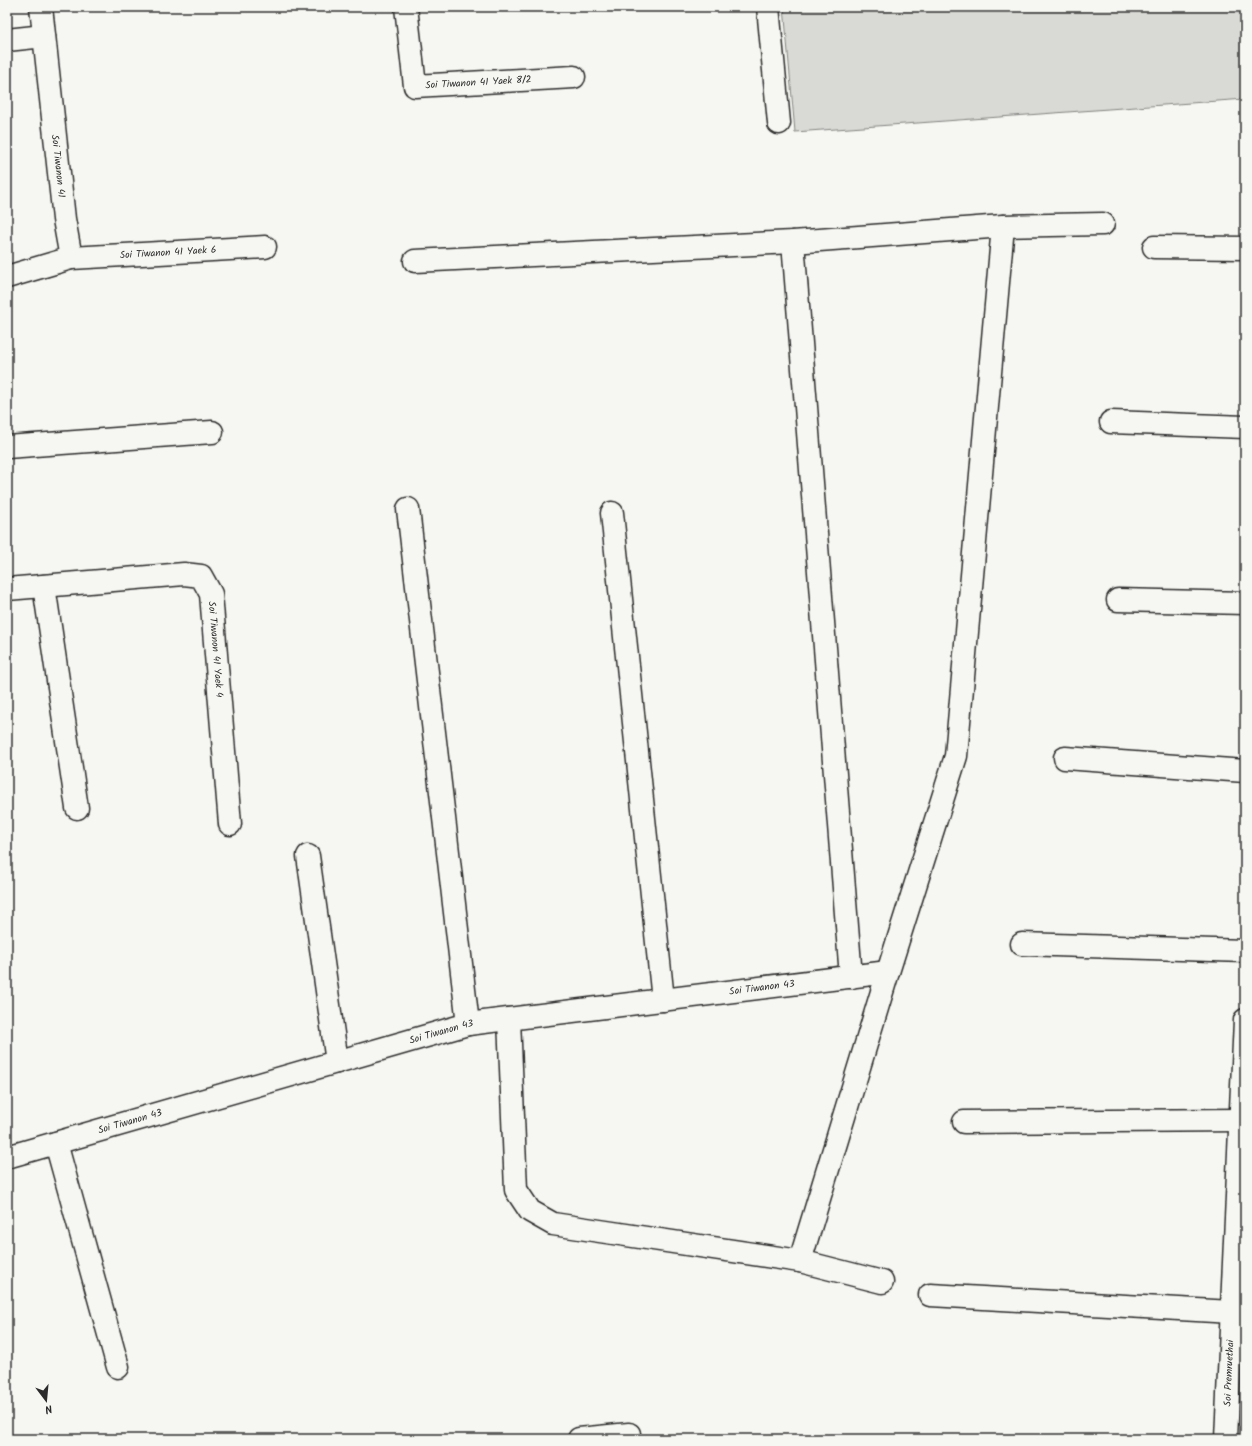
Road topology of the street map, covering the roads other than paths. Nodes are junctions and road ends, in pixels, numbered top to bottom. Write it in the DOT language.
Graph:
graph roads {
  1 [pos="41,7"];
  2 [pos="406,7"];
  3 [pos="768,7"];
  4 [pos="44,36"];
  5 [pos="7,40"];
  6 [pos="574,77"];
  7 [pos="779,123"];
  8 [pos="1103,224"];
  9 [pos="1003,226"];
  10 [pos="793,242"];
  11 [pos="266,247"];
  12 [pos="1154,247"];
  13 [pos="1245,248"];
  14 [pos="71,258"];
  15 [pos="415,261"];
  16 [pos="7,277"];
  17 [pos="1111,422"];
  18 [pos="1245,427"];
  19 [pos="212,432"];
  20 [pos="7,447"];
  21 [pos="408,509"];
  22 [pos="612,513"];
  23 [pos="44,586"];
  24 [pos="7,590"];
  25 [pos="1118,600"];
  26 [pos="1245,603"];
  27 [pos="1065,758"];
  28 [pos="1245,770"];
  29 [pos="78,808"];
  30 [pos="230,824"];
  31 [pos="308,856"];
  32 [pos="1022,944"];
  33 [pos="1245,951"];
  34 [pos="888,972"];
  35 [pos="851,977"];
  36 [pos="662,1000"];
  37 [pos="510,1019"];
  38 [pos="1245,1020"];
  39 [pos="468,1024"];
  40 [pos="337,1062"];
  41 [pos="1240,1120"];
  42 [pos="964,1122"];
  43 [pos="56,1143"];
  44 [pos="7,1157"];
  45 [pos="800,1261"];
  46 [pos="882,1282"];
  47 [pos="930,1294"];
  48 [pos="1232,1312"];
  49 [pos="118,1367"];
  50 [pos="629,1434"];
  51 [pos="579,1439"];
  52 [pos="1226,1439"];
  1 -- 4 [label="street, Soi Tiwanon 41"];
  2 -- 6 [label="street, Soi Tiwanon 41 Yaek 8/2"];
  3 -- 7 [label="street"];
  4 -- 5 [label="street"];
  4 -- 14 [label="street, Soi Tiwanon 41"];
  8 -- 9 [label="street"];
  9 -- 10 [label="street"];
  9 -- 34 [label="street"];
  10 -- 15 [label="street"];
  10 -- 35 [label="street"];
  11 -- 14 [label="street, Soi Tiwanon 41 Yaek 6"];
  12 -- 13 [label="street"];
  14 -- 16 [label="street"];
  17 -- 18 [label="street"];
  19 -- 20 [label="street"];
  21 -- 39 [label="street"];
  22 -- 36 [label="street"];
  23 -- 24 [label="street, Soi Tiwanon 41 Yaek 4"];
  23 -- 29 [label="street"];
  23 -- 30 [label="street, Soi Tiwanon 41 Yaek 4"];
  25 -- 26 [label="street"];
  27 -- 28 [label="street"];
  31 -- 40 [label="street"];
  32 -- 33 [label="street"];
  34 -- 35 [label="street, Soi Tiwanon 43"];
  34 -- 45 [label="street"];
  35 -- 36 [label="street, Soi Tiwanon 43"];
  36 -- 37 [label="street, Soi Tiwanon 43"];
  37 -- 39 [label="street, Soi Tiwanon 43"];
  37 -- 45 [label="street"];
  38 -- 41 [label="street, Soi Premruethai"];
  39 -- 40 [label="street, Soi Tiwanon 43"];
  40 -- 43 [label="street, Soi Tiwanon 43"];
  41 -- 42 [label="street"];
  41 -- 48 [label="street, Soi Premruethai"];
  43 -- 44 [label="street, Soi Tiwanon 43"];
  43 -- 49 [label="street"];
  45 -- 46 [label="street"];
  47 -- 48 [label="street"];
  48 -- 52 [label="street, Soi Premruethai"];
  50 -- 51 [label="street"];
}
